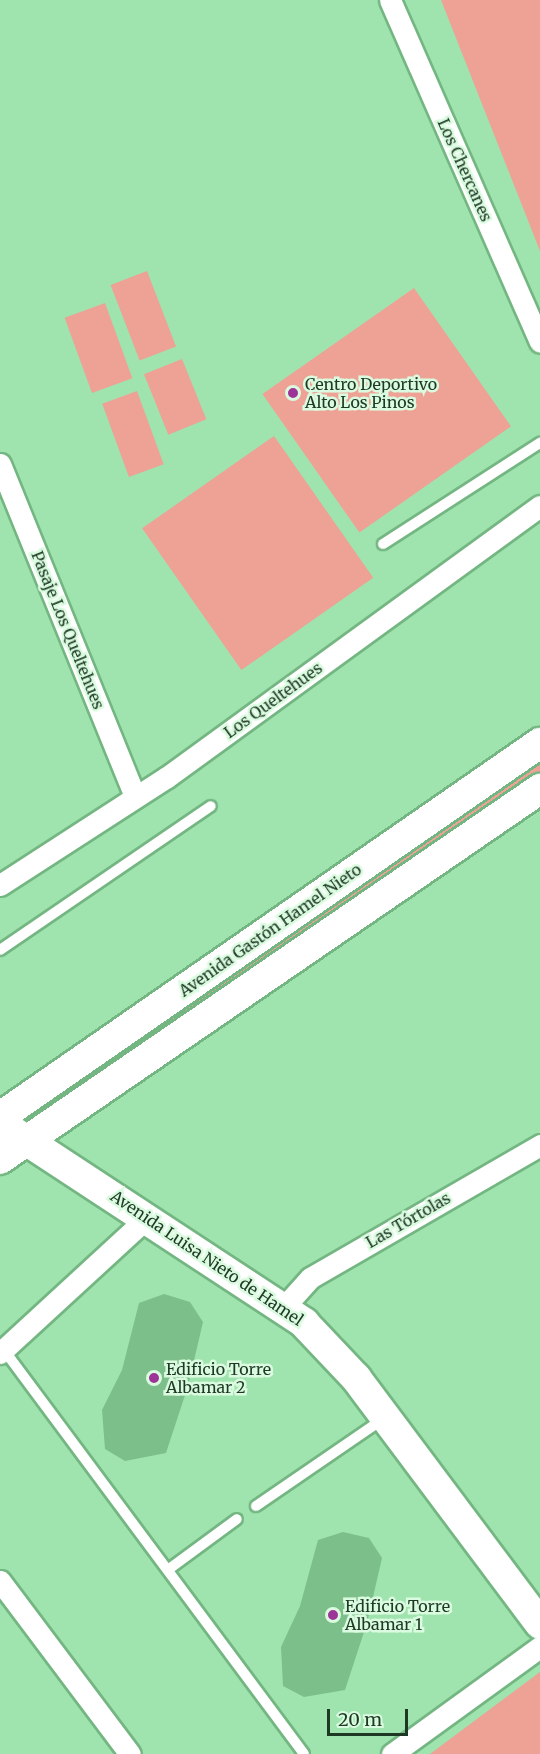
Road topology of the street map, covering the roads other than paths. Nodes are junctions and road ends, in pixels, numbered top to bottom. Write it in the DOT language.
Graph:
graph roads {
  1 [pos="390,0"];
  2 [pos="540,341"];
  3 [pos="540,443"];
  4 [pos="0,464"];
  5 [pos="540,506"];
  6 [pos="383,544"];
  7 [pos="540,743"];
  8 [pos="540,789"];
  9 [pos="135,796"];
  10 [pos="211,806"];
  11 [pos="0,885"];
  12 [pos="0,950"];
  13 [pos="0,1117"];
  14 [pos="0,1123"];
  15 [pos="28,1140"];
  16 [pos="540,1145"];
  17 [pos="0,1159"];
  18 [pos="148,1217"];
  19 [pos="284,1307"];
  20 [pos="2,1351"];
  21 [pos="386,1417"];
  22 [pos="256,1506"];
  23 [pos="237,1519"];
  24 [pos="169,1569"];
  25 [pos="0,1581"];
  26 [pos="540,1624"];
  27 [pos="540,1647"];
  28 [pos="130,1754"];
  29 [pos="304,1754"];
  30 [pos="392,1754"];
  1 -- 2 [label="street, Los Chercanes"];
  3 -- 6 [label="lane"];
  4 -- 9 [label="street, Pasaje Los Queltehues"];
  5 -- 9 [label="street, Los Queltehues"];
  7 -- 13 [label="main road, Avenida Gastón Hamel Nieto"];
  8 -- 15 [label="main road"];
  9 -- 11 [label="street, Los Queltehues"];
  10 -- 12 [label="lane"];
  14 -- 15 [label="main road, Avenida Luisa Nieto de Hamel"];
  15 -- 17 [label="main road"];
  15 -- 18 [label="main road, Avenida Luisa Nieto de Hamel"];
  16 -- 19 [label="street, Las Tórtolas"];
  18 -- 19 [label="main road, Avenida Luisa Nieto de Hamel"];
  18 -- 20 [label="street"];
  19 -- 21 [label="main road, Avenida Luisa Nieto de Hamel"];
  20 -- 24 [label="lane"];
  21 -- 22 [label="lane"];
  21 -- 26 [label="main road, Avenida Luisa Nieto de Hamel"];
  23 -- 24 [label="lane"];
  24 -- 29 [label="lane"];
  25 -- 28 [label="street"];
  27 -- 30 [label="street"];
}
